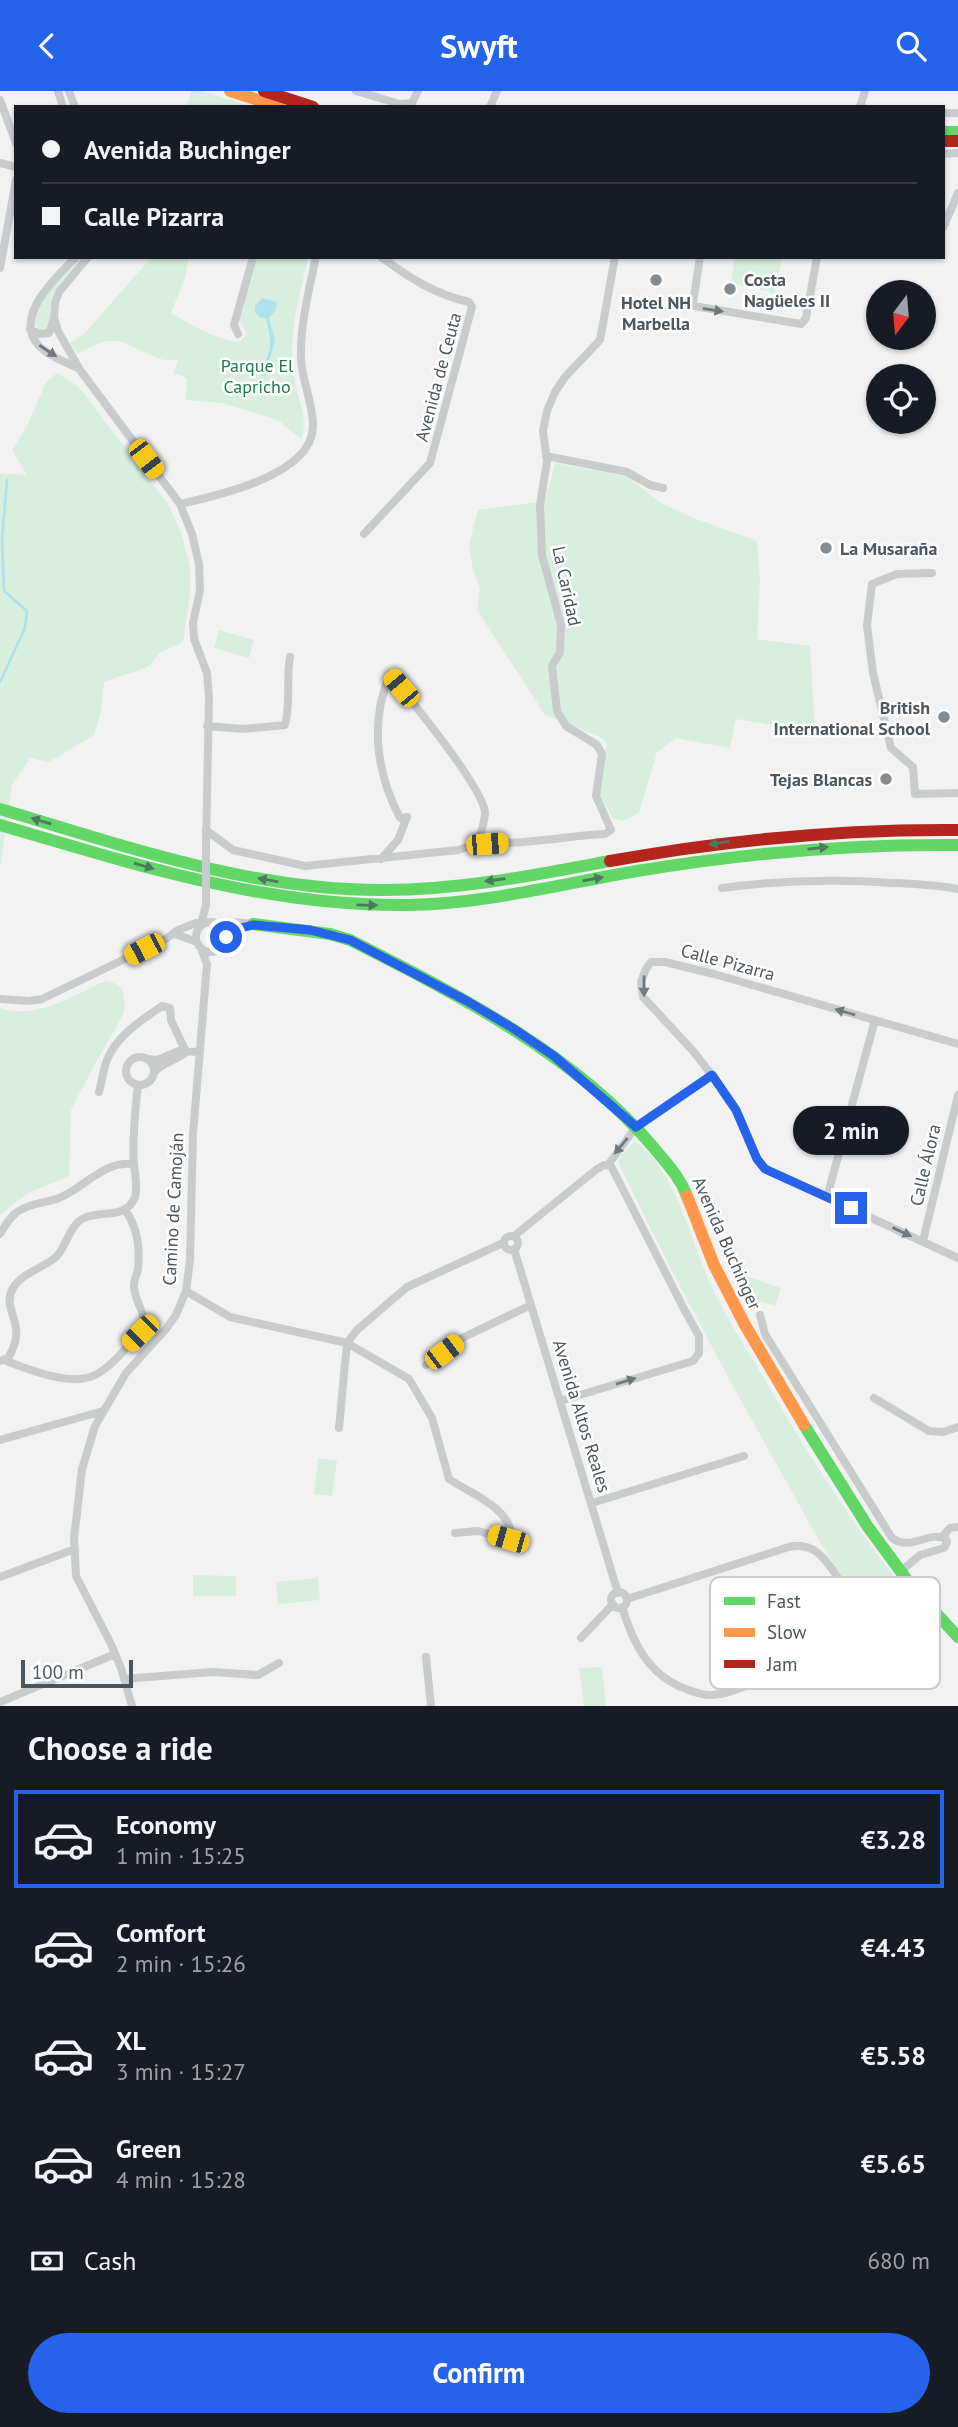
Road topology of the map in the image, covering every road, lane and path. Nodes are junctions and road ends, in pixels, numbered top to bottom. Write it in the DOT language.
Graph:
graph roads {
  1 [pos="230,91"];
  2 [pos="264,91"];
  3 [pos="356,91"];
  4 [pos="418,91"];
  5 [pos="0,100"];
  6 [pos="274,105"];
  7 [pos="307,105"];
  8 [pos="410,105"];
  9 [pos="14,138"];
  10 [pos="14,190"];
  11 [pos="958,193"];
  12 [pos="945,223"];
  13 [pos="6,232"];
  14 [pos="14,233"];
  15 [pos="74,259"];
  16 [pos="86,259"];
  17 [pos="252,259"];
  18 [pos="316,259"];
  19 [pos="384,259"];
  20 [pos="615,259"];
  21 [pos="699,259"];
  22 [pos="816,259"];
  23 [pos="0,268"];
  24 [pos="54,317"];
  25 [pos="30,329"];
  26 [pos="238,334"];
  27 [pos="80,370"];
  28 [pos="546,456"];
  29 [pos="663,488"];
  30 [pos="180,504"];
  31 [pos="364,534"];
  32 [pos="932,573"];
  33 [pos="290,657"];
  34 [pos="401,688"];
  35 [pos="384,695"];
  36 [pos="207,726"];
  37 [pos="958,793"];
  38 [pos="0,809"];
  39 [pos="0,825"];
  40 [pos="206,830"];
  41 [pos="958,830"];
  42 [pos="479,839"];
  43 [pos="930,844"];
  44 [pos="958,845"];
  45 [pos="958,853"];
  46 [pos="381,859"];
  47 [pos="722,888"];
  48 [pos="958,889"];
  49 [pos="206,905"];
  50 [pos="217,923"];
  51 [pos="201,925"];
  52 [pos="253,925"];
  53 [pos="175,934"];
  54 [pos="226,937"];
  55 [pos="199,945"];
  56 [pos="215,951"];
  57 [pos="207,964"];
  58 [pos="0,999"];
  59 [pos="875,1020"];
  60 [pos="958,1044"];
  61 [pos="186,1052"];
  62 [pos="199,1052"];
  63 [pos="148,1059"];
  64 [pos="154,1073"];
  65 [pos="712,1075"];
  66 [pos="138,1085"];
  67 [pos="99,1092"];
  68 [pos="958,1095"];
  69 [pos="636,1127"];
  70 [pos="134,1164"];
  71 [pos="608,1165"];
  72 [pos="827,1197"];
  73 [pos="125,1210"];
  74 [pos="0,1234"];
  75 [pos="513,1236"];
  76 [pos="923,1241"];
  77 [pos="503,1243"];
  78 [pos="514,1249"];
  79 [pos="958,1258"];
  80 [pos="186,1290"];
  81 [pos="531,1305"];
  82 [pos="760,1315"];
  83 [pos="347,1343"];
  84 [pos="2,1361"];
  85 [pos="426,1365"];
  86 [pos="874,1398"];
  87 [pos="560,1401"];
  88 [pos="103,1411"];
  89 [pos="958,1427"];
  90 [pos="339,1428"];
  91 [pos="0,1440"];
  92 [pos="744,1456"];
  93 [pos="592,1503"];
  94 [pos="958,1527"];
  95 [pos="455,1533"];
  96 [pos="943,1536"];
  97 [pos="956,1546"];
  98 [pos="944,1548"];
  99 [pos="75,1549"];
  100 [pos="901,1571"];
  101 [pos="0,1577"];
  102 [pos="839,1577"];
  103 [pos="905,1577"];
  104 [pos="621,1604"];
  105 [pos="940,1617"];
  106 [pos="958,1637"];
  107 [pos="581,1638"];
  108 [pos="115,1654"];
  109 [pos="426,1657"];
  110 [pos="279,1663"];
  111 [pos="124,1679"];
  112 [pos="738,1689"];
  113 [pos="0,1702"];
  114 [pos="132,1706"];
  115 [pos="431,1706"];
  1 -- 6 [label="main road"];
  2 -- 7 [label="main road"];
  3 -- 8 [label="street"];
  4 -- 8 [label="street"];
  5 -- 9 [label="street"];
  10 -- 13 [label="street"];
  11 -- 12 [label="street"];
  13 -- 14 [label="street"];
  13 -- 23 [label="street"];
  15 -- 25 [label="street"];
  16 -- 24 [label="street"];
  17 -- 26 [label="street"];
  18 -- 30 [label="street"];
  19 -- 31 [label="street, Avenida de Ceuta"];
  20 -- 28 [label="street, La Caridad"];
  21 -- 22 [label="street, one-way"];
  24 -- 25 [label="street"];
  24 -- 27 [label="street"];
  25 -- 27 [label="street, one-way"];
  27 -- 30 [label="street"];
  28 -- 29 [label="street"];
  28 -- 42 [label="street, La Caridad"];
  30 -- 36 [label="street"];
  32 -- 37 [label="street"];
  33 -- 36 [label="street"];
  34 -- 35 [label="street"];
  34 -- 35 [label="street"];
  34 -- 42 [label="street"];
  35 -- 46 [label="street"];
  36 -- 40 [label="street"];
  41 -- 38 [label="main road, one-way"];
  39 -- 43 [label="main road, one-way"];
  40 -- 46 [label="street"];
  40 -- 49 [label="street, bridge"];
  42 -- 46 [label="street"];
  43 -- 44 [label="main road"];
  43 -- 45 [label="main road"];
  47 -- 48 [label="street"];
  49 -- 50 [label="street"];
  49 -- 51 [label="street"];
  50 -- 51 [label="street"];
  50 -- 52 [label="street, Avenida Buchinger"];
  50 -- 54 [label="street"];
  51 -- 53 [label="street"];
  51 -- 55 [label="street"];
  52 -- 54 [label="street"];
  52 -- 69 [label="main road, Avenida Buchinger"];
  53 -- 55 [label="street"];
  53 -- 58 [label="street"];
  54 -- 56 [label="street"];
  55 -- 56 [label="street"];
  55 -- 57 [label="street, Camino de Camoján"];
  56 -- 57 [label="street, Camino de Camoján"];
  57 -- 62 [label="street, Camino de Camoján"];
  59 -- 60 [label="street, Calle Pizarra"];
  59 -- 65 [label="street, Calle Pizarra, one-way"];
  59 -- 72 [label="street"];
  61 -- 62 [label="street"];
  61 -- 63 [label="street"];
  61 -- 64 [label="street"];
  61 -- 67 [label="street"];
  62 -- 80 [label="street, Camino de Camoján"];
  63 -- 64 [label="street"];
  63 -- 66 [label="street"];
  64 -- 66 [label="street"];
  65 -- 69 [label="street"];
  65 -- 72 [label="street, Calle Pizarra"];
  66 -- 70 [label="street"];
  68 -- 76 [label="street, Calle Álora"];
  69 -- 71 [label="street, one-way"];
  69 -- 100 [label="main road, Avenida Buchinger"];
  70 -- 73 [label="street"];
  70 -- 74 [label="street"];
  71 -- 75 [label="street"];
  87 -- 71 [label="street, one-way"];
  72 -- 76 [label="street, Calle Pizarra, one-way"];
  73 -- 84 [label="street"];
  73 -- 84 [label="street"];
  75 -- 77 [label="street"];
  75 -- 78 [label="street"];
  76 -- 79 [label="street, Calle Pizarra"];
  77 -- 78 [label="street"];
  77 -- 83 [label="street"];
  78 -- 81 [label="street, Avenida Altos Reales"];
  80 -- 83 [label="street"];
  80 -- 88 [label="street, Camino de Camoján"];
  81 -- 85 [label="street"];
  81 -- 87 [label="street, Avenida Altos Reales"];
  82 -- 96 [label="street"];
  83 -- 90 [label="street"];
  83 -- 95 [label="street"];
  86 -- 89 [label="street"];
  87 -- 93 [label="street, Avenida Altos Reales"];
  88 -- 91 [label="street"];
  88 -- 99 [label="street, Camino de Camoján"];
  92 -- 93 [label="street"];
  93 -- 104 [label="street, Avenida Altos Reales"];
  94 -- 96 [label="street"];
  96 -- 98 [label="street"];
  97 -- 98 [label="street"];
  98 -- 100 [label="street"];
  99 -- 101 [label="street"];
  99 -- 108 [label="street, Camino de Camoján"];
  100 -- 103 [label="main road, Avenida Buchinger"];
  102 -- 104 [label="street"];
  104 -- 107 [label="street"];
  104 -- 112 [label="street"];
  105 -- 106 [label="main road, Avenida Buchinger"];
  108 -- 111 [label="street, Camino de Camoján"];
  108 -- 113 [label="street"];
  109 -- 115 [label="street"];
  110 -- 111 [label="street"];
  111 -- 114 [label="street, Camino de Camoján"];
}
